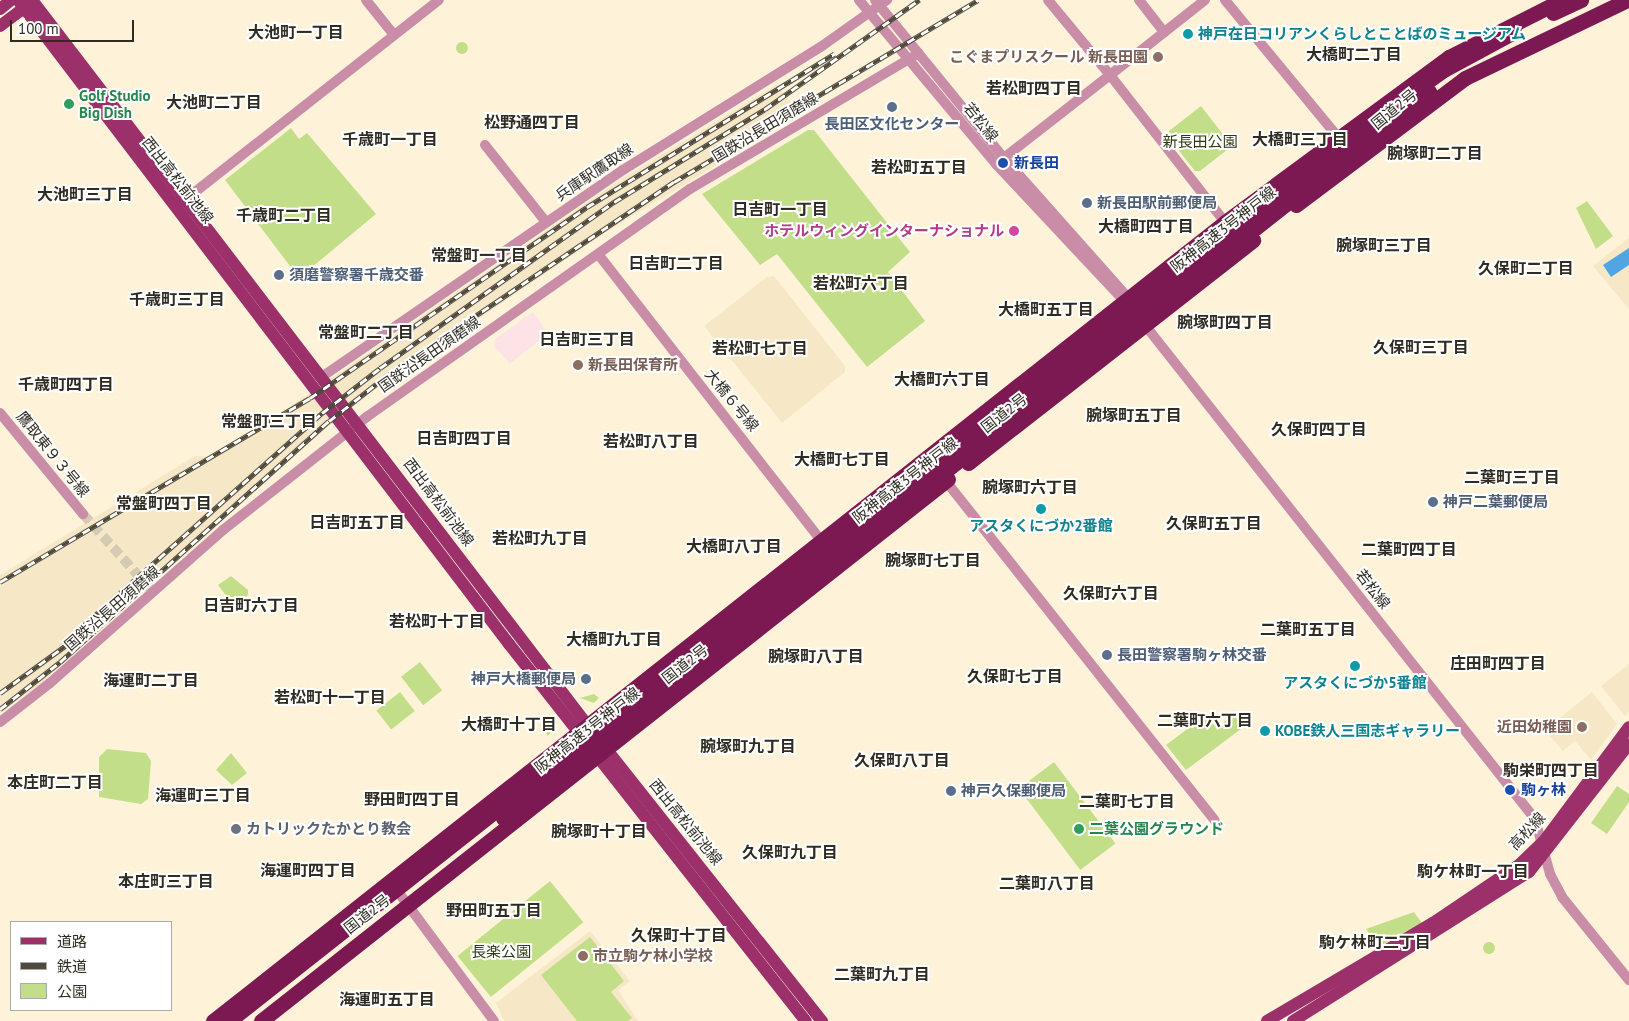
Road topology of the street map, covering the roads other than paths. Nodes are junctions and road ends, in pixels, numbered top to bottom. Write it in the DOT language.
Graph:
graph roads {
  1 [pos="11,0"];
  2 [pos="366,0"];
  3 [pos="439,0"];
  4 [pos="859,0"];
  5 [pos="1048,0"];
  6 [pos="1140,0"];
  7 [pos="1205,0"];
  8 [pos="1224,0"];
  9 [pos="1562,0"];
  10 [pos="1608,0"];
  11 [pos="1616,0"];
  12 [pos="1627,0"];
  13 [pos="28,2"];
  14 [pos="878,4"];
  15 [pos="1579,4"];
  16 [pos="0,9"];
  17 [pos="0,26"];
  18 [pos="1164,32"];
  19 [pos="394,35"];
  20 [pos="914,56"];
  21 [pos="1110,75"];
  22 [pos="1337,137"];
  23 [pos="485,145"];
  24 [pos="1359,159"];
  25 [pos="1000,161"];
  26 [pos="182,203"];
  27 [pos="546,222"];
  28 [pos="1225,222"];
  29 [pos="598,254"];
  30 [pos="1128,301"];
  31 [pos="1146,325"];
  32 [pos="323,376"];
  33 [pos="1021,384"];
  34 [pos="1039,408"];
  35 [pos="0,413"];
  36 [pos="355,428"];
  37 [pos="945,480"];
  38 [pos="83,514"];
  39 [pos="822,542"];
  40 [pos="0,722"];
  41 [pos="1629,727"];
  42 [pos="584,730"];
  43 [pos="1629,744"];
  44 [pos="601,752"];
  45 [pos="1214,820"];
  46 [pos="1544,841"];
  47 [pos="1546,854"];
  48 [pos="391,882"];
  49 [pos="407,905"];
  50 [pos="1629,980"];
  51 [pos="214,1021"];
  52 [pos="229,1021"];
  53 [pos="245,1021"];
  54 [pos="261,1021"];
  55 [pos="494,1021"];
  56 [pos="806,1021"];
  57 [pos="822,1021"];
  58 [pos="1267,1021"];
  59 [pos="1294,1021"];
  1 -- 16 [label="main road"];
  2 -- 19 [label="street"];
  3 -- 19 [label="street"];
  4 -- 14 [label="street, 若松線"];
  5 -- 21 [label="street"];
  6 -- 18 [label="street"];
  7 -- 18 [label="street"];
  8 -- 22 [label="street"];
  9 -- 22 [label="highway, 国道2号"];
  10 -- 15 [label="highway, 阪神高速3号神戸線"];
  11 -- 15 [label="highway"];
  12 -- 24 [label="highway, 国道2号"];
  13 -- 17 [label="main road"];
  13 -- 26 [label="main road, 西出高松前池線"];
  14 -- 20 [label="street, 若松線"];
  14 -- 27 [label="street, 兵庫駅鷹取線"];
  15 -- 52 [label="highway, 阪神高速3号神戸線, bridge"];
  15 -- 53 [label="highway, 阪神高速3号神戸線, bridge"];
  18 -- 21 [label="street"];
  19 -- 26 [label="street"];
  20 -- 25 [label="street, 若松線"];
  20 -- 29 [label="street, 国鉄沿長田須磨線"];
  21 -- 25 [label="street"];
  21 -- 28 [label="street"];
  22 -- 24 [label="street"];
  22 -- 28 [label="highway, 国道2号"];
  23 -- 27 [label="street"];
  24 -- 31 [label="highway, 国道2号"];
  25 -- 30 [label="street, 若松線"];
  26 -- 32 [label="main road, 西出高松前池線"];
  26 -- 36 [label="main road, 西出高松前池線"];
  27 -- 32 [label="street, 兵庫駅鷹取線"];
  28 -- 30 [label="highway, 国道2号"];
  29 -- 36 [label="street, 国鉄沿長田須磨線"];
  29 -- 39 [label="street, 大橋６号線"];
  30 -- 31 [label="street, 若松線"];
  30 -- 33 [label="highway, 国道2号"];
  31 -- 34 [label="highway, 国道2号"];
  31 -- 46 [label="street, 若松線"];
  32 -- 36 [label="main road, 西出高松前池線"];
  33 -- 34 [label="highway"];
  33 -- 39 [label="highway, 国道2号"];
  34 -- 37 [label="highway, 国道2号"];
  35 -- 38 [label="street, 鷹取東９３号線"];
  36 -- 40 [label="street, 国鉄沿長田須磨線"];
  36 -- 42 [label="main road, 西出高松前池線"];
  37 -- 44 [label="highway, 国道2号"];
  37 -- 45 [label="street"];
  39 -- 42 [label="highway, 国道2号"];
  41 -- 46 [label="main road, 高松線"];
  42 -- 44 [label="main road, 西出高松前池線"];
  42 -- 48 [label="highway, 国道2号"];
  43 -- 47 [label="main road, 高松線"];
  44 -- 49 [label="highway, 国道2号"];
  44 -- 56 [label="main road, 西出高松前池線"];
  44 -- 57 [label="main road, 西出高松前池線"];
  46 -- 47 [label="street, 若松線"];
  46 -- 58 [label="main road, 高松線"];
  47 -- 50 [label="street, 若松線"];
  47 -- 59 [label="main road, 高松線"];
  48 -- 49 [label="street"];
  48 -- 51 [label="highway, 国道2号"];
  49 -- 54 [label="highway, 国道2号"];
  49 -- 55 [label="street"];
}
